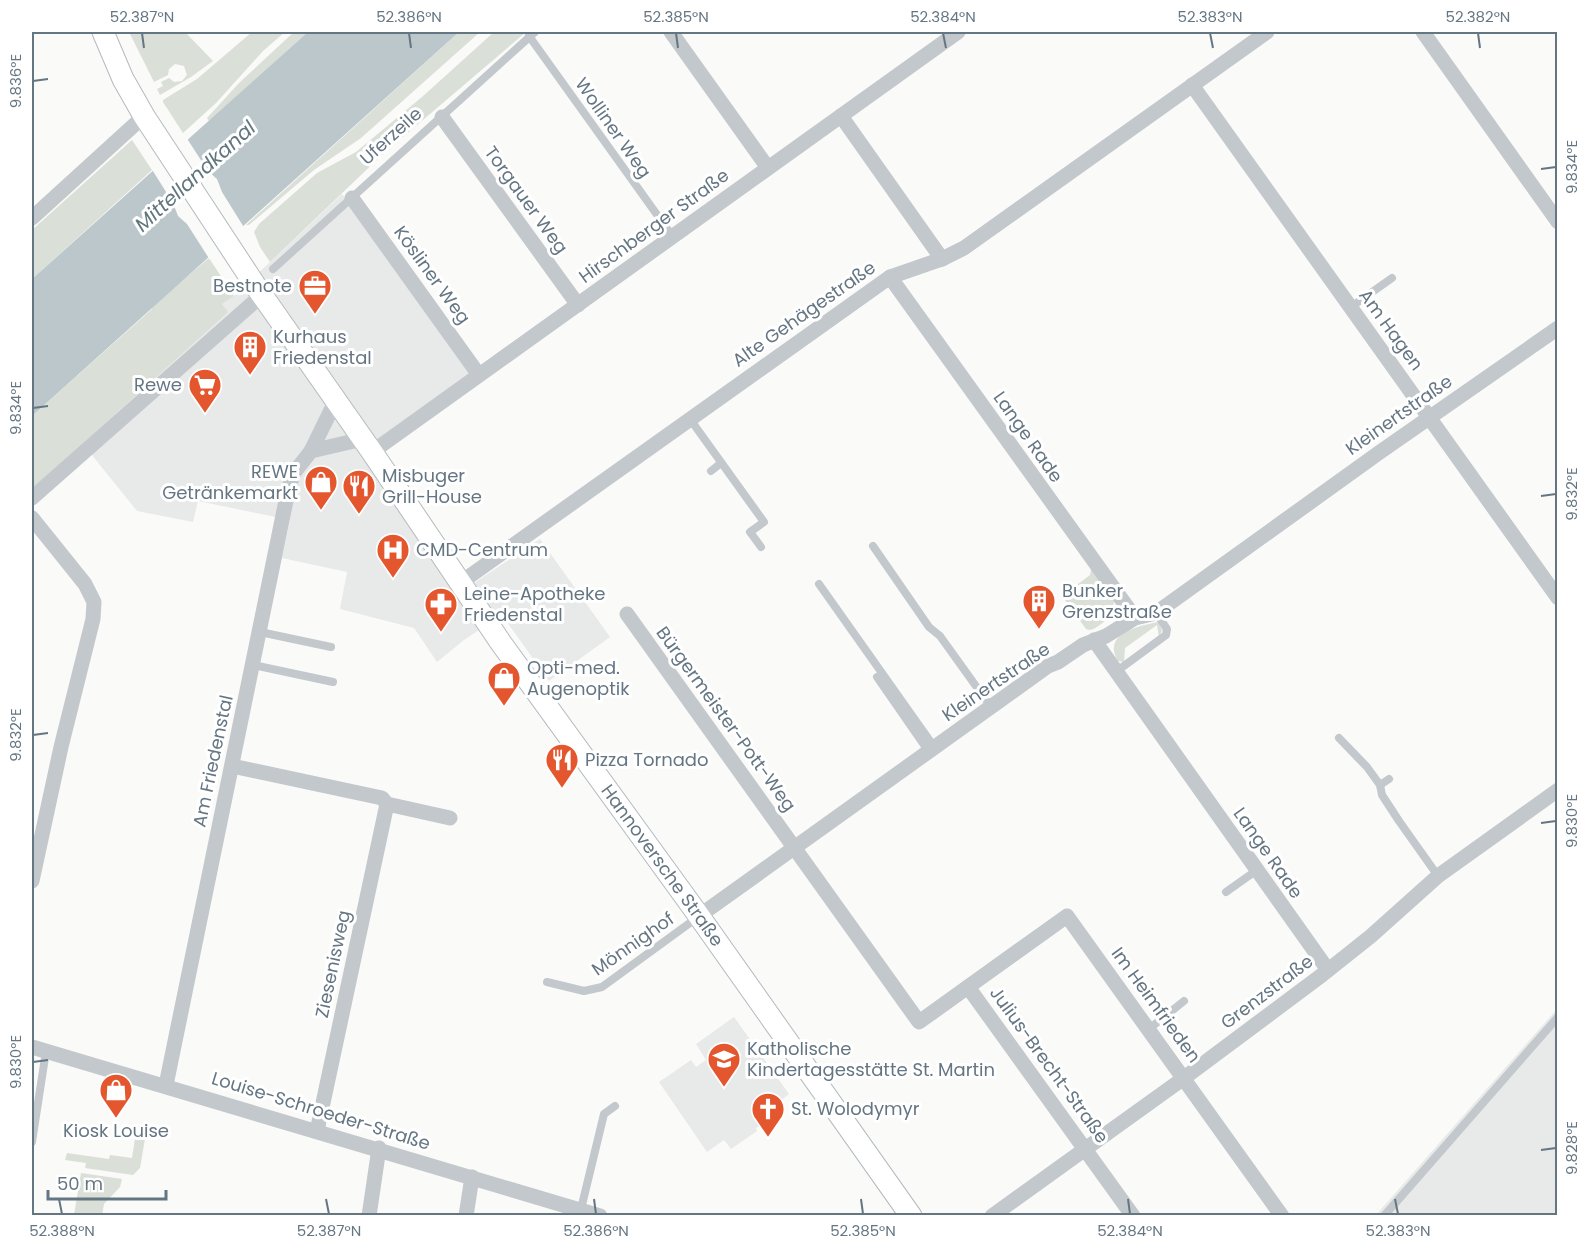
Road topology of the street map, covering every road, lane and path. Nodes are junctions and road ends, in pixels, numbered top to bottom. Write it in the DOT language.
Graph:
graph roads {
  1 [pos="103,32"];
  2 [pos="671,32"];
  3 [pos="958,32"];
  4 [pos="1267,32"];
  5 [pos="1423,32"];
  6 [pos="532,34"];
  7 [pos="1192,85"];
  8 [pos="144,116"];
  9 [pos="842,116"];
  10 [pos="442,117"];
  11 [pos="768,168"];
  12 [pos="352,198"];
  13 [pos="32,218"];
  14 [pos="1557,222"];
  15 [pos="673,237"];
  16 [pos="942,259"];
  17 [pos="273,269"];
  18 [pos="890,277"];
  19 [pos="1392,278"];
  20 [pos="262,295"];
  21 [pos="578,305"];
  22 [pos="1351,307"];
  23 [pos="1557,328"];
  24 [pos="479,375"];
  25 [pos="336,400"];
  26 [pos="1430,418"];
  27 [pos="690,419"];
  28 [pos="368,446"];
  29 [pos="311,451"];
  30 [pos="722,463"];
  31 [pos="711,471"];
  32 [pos="32,498"];
  33 [pos="32,518"];
  34 [pos="873,546"];
  35 [pos="761,547"];
  36 [pos="460,583"];
  37 [pos="819,584"];
  38 [pos="1557,598"];
  39 [pos="627,614"];
  40 [pos="1156,614"];
  41 [pos="1136,618"];
  42 [pos="260,632"];
  43 [pos="1094,640"];
  44 [pos="331,647"];
  45 [pos="253,665"];
  46 [pos="1117,671"];
  47 [pos="876,677"];
  48 [pos="333,682"];
  49 [pos="991,707"];
  50 [pos="1338,738"];
  51 [pos="932,750"];
  52 [pos="232,766"];
  53 [pos="1389,778"];
  54 [pos="1380,785"];
  55 [pos="1557,790"];
  56 [pos="387,804"];
  57 [pos="450,818"];
  58 [pos="795,847"];
  59 [pos="1257,870"];
  60 [pos="1438,876"];
  61 [pos="32,881"];
  62 [pos="1226,892"];
  63 [pos="699,916"];
  64 [pos="1328,970"];
  65 [pos="547,982"];
  66 [pos="969,987"];
  67 [pos="1184,1001"];
  68 [pos="1557,1017"];
  69 [pos="1149,1029"];
  70 [pos="39,1049"];
  71 [pos="1184,1078"];
  72 [pos="166,1085"];
  73 [pos="615,1106"];
  74 [pos="317,1131"];
  75 [pos="32,1142"];
  76 [pos="379,1148"];
  77 [pos="1085,1148"];
  78 [pos="472,1177"];
  79 [pos="581,1209"];
  80 [pos="369,1215"];
  81 [pos="466,1215"];
  82 [pos="598,1215"];
  83 [pos="911,1215"];
  84 [pos="992,1215"];
  85 [pos="1133,1215"];
  86 [pos="1282,1215"];
  87 [pos="1384,1215"];
  1 -- 8 [label="main road, Hannoversche Straße"];
  2 -- 11 [label="street"];
  3 -- 9 [label="street, Hirschberger Straße"];
  4 -- 7 [label="street, Alte Gehägestraße"];
  5 -- 14 [label="street"];
  6 -- 10 [label="lane, Uferzeile"];
  6 -- 15 [label="lane, Wolliner Weg"];
  7 -- 16 [label="street, Alte Gehägestraße"];
  7 -- 22 [label="street, Am Hagen"];
  8 -- 13 [label="street"];
  8 -- 20 [label="main road, Hannoversche Straße"];
  9 -- 11 [label="street, Hirschberger Straße"];
  9 -- 16 [label="street"];
  10 -- 12 [label="lane, Uferzeile"];
  10 -- 21 [label="street, Torgauer Weg"];
  11 -- 15 [label="street, Hirschberger Straße"];
  12 -- 17 [label="lane, Uferzeile"];
  12 -- 24 [label="street, Kösliner Weg"];
  15 -- 21 [label="street, Hirschberger Straße"];
  16 -- 18 [label="street, Alte Gehägestraße"];
  18 -- 27 [label="street, Alte Gehägestraße"];
  18 -- 41 [label="street, Lange Rade"];
  19 -- 22 [label="lane"];
  20 -- 25 [label="main road, Hannoversche Straße"];
  20 -- 32 [label="street"];
  21 -- 24 [label="street, Hirschberger Straße"];
  22 -- 26 [label="street, Am Hagen"];
  23 -- 26 [label="street, Kleinertstraße"];
  24 -- 28 [label="street, Hirschberger Straße"];
  25 -- 28 [label="main road, Hannoversche Straße"];
  25 -- 29 [label="street, Am Friedenstal"];
  26 -- 38 [label="street, Am Hagen"];
  26 -- 40 [label="street, Kleinertstraße"];
  27 -- 30 [label="lane"];
  27 -- 36 [label="street, Alte Gehägestraße"];
  28 -- 29 [label="street"];
  28 -- 36 [label="main road, Hannoversche Straße"];
  29 -- 42 [label="street, Am Friedenstal"];
  30 -- 31 [label="lane"];
  30 -- 35 [label="lane"];
  33 -- 61 [label="street"];
  34 -- 49 [label="lane"];
  36 -- 63 [label="main road, Hannoversche Straße"];
  37 -- 51 [label="lane"];
  39 -- 58 [label="street, Bürgermeister-Pott-Weg"];
  40 -- 41 [label="street, Kleinertstraße"];
  40 -- 46 [label="lane"];
  41 -- 43 [label="street, Kleinertstraße"];
  42 -- 44 [label="lane"];
  42 -- 45 [label="street, Am Friedenstal"];
  43 -- 46 [label="street, Lange Rade"];
  43 -- 49 [label="street, Kleinertstraße"];
  45 -- 48 [label="lane"];
  45 -- 52 [label="street, Am Friedenstal"];
  46 -- 59 [label="street, Lange Rade"];
  47 -- 51 [label="lane"];
  49 -- 51 [label="street, Kleinertstraße"];
  50 -- 54 [label="lane"];
  51 -- 58 [label="street, Kleinertstraße"];
  52 -- 56 [label="street"];
  52 -- 72 [label="street, Am Friedenstal"];
  53 -- 54 [label="lane"];
  54 -- 60 [label="lane"];
  55 -- 60 [label="street, Grenzstraße"];
  56 -- 57 [label="street"];
  56 -- 74 [label="street, Ziesenisweg"];
  58 -- 63 [label="street, Kleinertstraße"];
  58 -- 66 [label="street, Julius-Brecht-Straße"];
  59 -- 62 [label="lane"];
  59 -- 64 [label="street, Lange Rade"];
  60 -- 64 [label="street, Grenzstraße"];
  63 -- 65 [label="lane, Mönnighof"];
  63 -- 83 [label="main road, Hannoversche Straße"];
  64 -- 71 [label="street, Grenzstraße"];
  66 -- 69 [label="street, Im Heimfrieden"];
  66 -- 77 [label="street, Julius-Brecht-Straße"];
  67 -- 69 [label="lane"];
  68 -- 87 [label="lane"];
  69 -- 71 [label="street, Im Heimfrieden"];
  70 -- 72 [label="street, Louise-Schroeder-Straße"];
  70 -- 75 [label="lane"];
  71 -- 77 [label="street, Grenzstraße"];
  71 -- 86 [label="street, Im Heimfrieden"];
  72 -- 74 [label="street, Louise-Schroeder-Straße"];
  73 -- 79 [label="lane"];
  74 -- 76 [label="street, Louise-Schroeder-Straße"];
  76 -- 78 [label="street, Louise-Schroeder-Straße"];
  76 -- 80 [label="street"];
  77 -- 84 [label="street, Grenzstraße"];
  77 -- 85 [label="street, Julius-Brecht-Straße"];
  78 -- 79 [label="street, Louise-Schroeder-Straße"];
  78 -- 81 [label="street"];
  79 -- 82 [label="street, Louise-Schroeder-Straße"];
}
